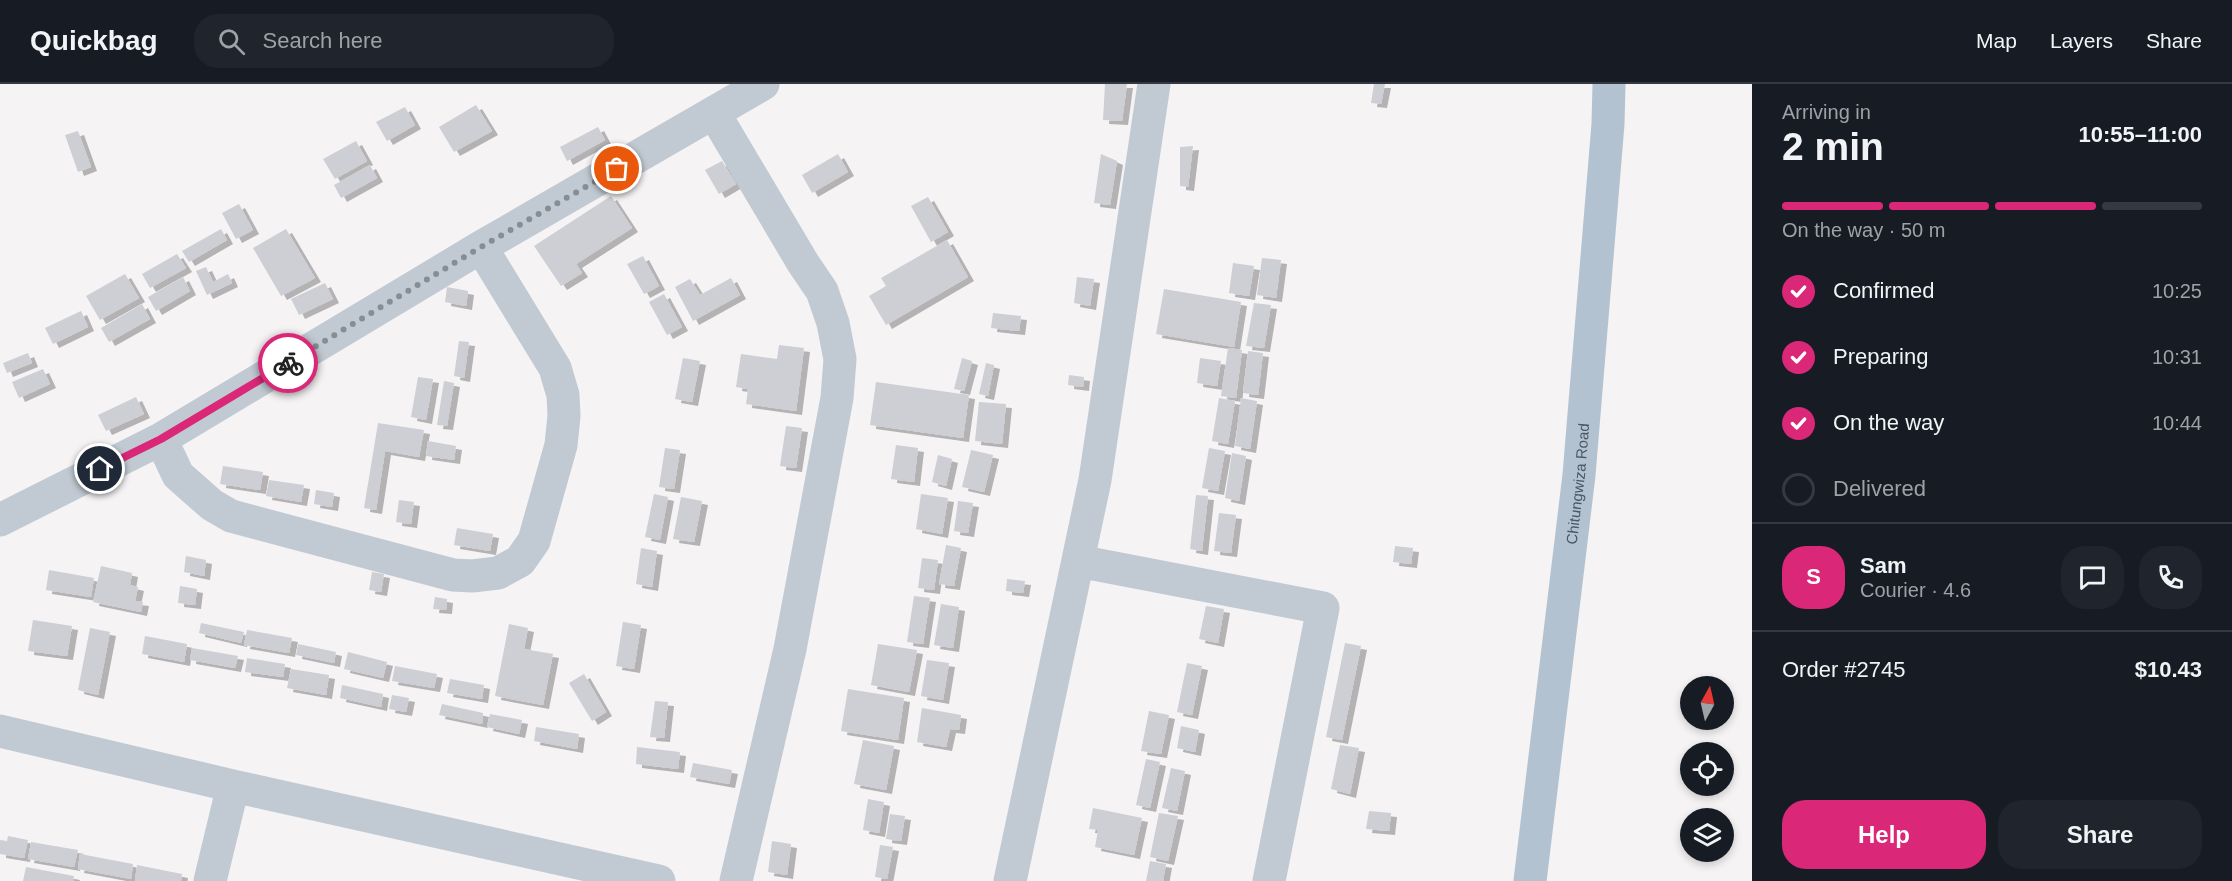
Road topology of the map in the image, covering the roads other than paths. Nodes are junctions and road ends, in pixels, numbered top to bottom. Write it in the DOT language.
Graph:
graph roads {
  1 [pos="763,84"];
  2 [pos="1154,84"];
  3 [pos="1609,84"];
  4 [pos="714,113"];
  5 [pos="481,247"];
  6 [pos="161,439"];
  7 [pos="0,520"];
  8 [pos="1078,561"];
  9 [pos="0,731"];
  10 [pos="233,786"];
  11 [pos="210,881"];
  12 [pos="659,881"];
  13 [pos="736,881"];
  14 [pos="1010,881"];
  15 [pos="1269,881"];
  16 [pos="1530,881"];
  1 -- 4 [label="street"];
  2 -- 8 [label="street"];
  3 -- 16 [label="main road, Chitungwiza Road"];
  4 -- 5 [label="street"];
  4 -- 13 [label="street"];
  5 -- 6 [label="street"];
  5 -- 6 [label="street"];
  6 -- 7 [label="street"];
  8 -- 14 [label="street"];
  8 -- 15 [label="street"];
  9 -- 10 [label="street"];
  10 -- 11 [label="street"];
  10 -- 12 [label="street"];
}
